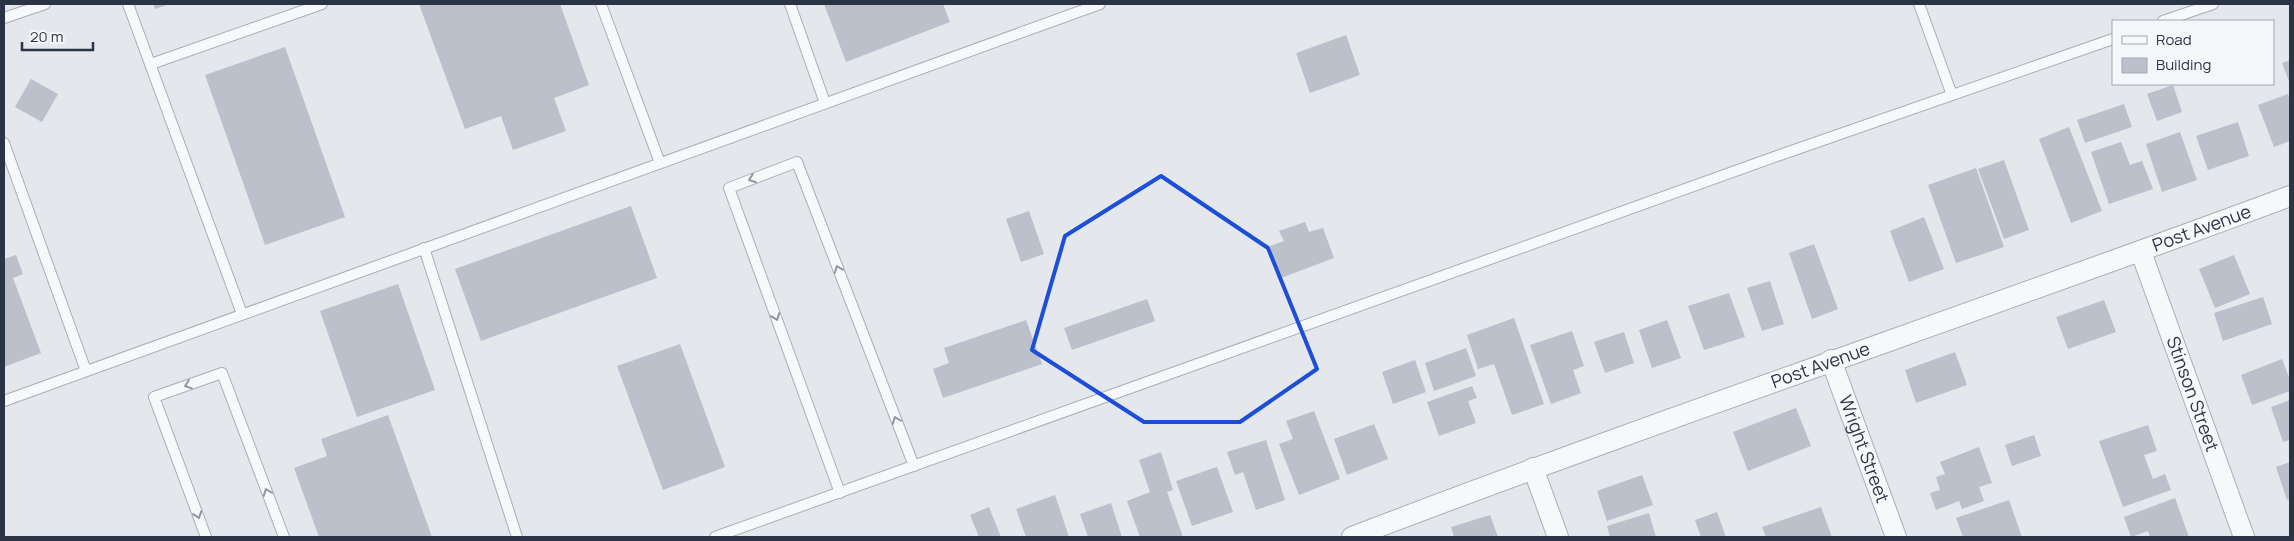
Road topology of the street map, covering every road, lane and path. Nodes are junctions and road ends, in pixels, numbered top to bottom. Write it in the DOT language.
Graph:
graph roads {
  1 [pos="45,4"];
  2 [pos="128,4"];
  3 [pos="321,4"];
  4 [pos="601,4"];
  5 [pos="790,4"];
  6 [pos="1100,4"];
  7 [pos="1919,4"];
  8 [pos="2213,4"];
  9 [pos="4,18"];
  10 [pos="2166,20"];
  11 [pos="2112,39"];
  12 [pos="151,64"];
  13 [pos="1952,95"];
  14 [pos="826,103"];
  15 [pos="4,143"];
  16 [pos="660,163"];
  17 [pos="2290,196"];
  18 [pos="424,248"];
  19 [pos="2141,252"];
  20 [pos="242,314"];
  21 [pos="1831,360"];
  22 [pos="86,371"];
  23 [pos="4,401"];
  24 [pos="914,466"];
  25 [pos="1533,468"];
  26 [pos="840,492"];
  27 [pos="206,537"];
  28 [pos="284,537"];
  29 [pos="517,537"];
  30 [pos="715,537"];
  31 [pos="1352,537"];
  32 [pos="1558,537"];
  33 [pos="1896,537"];
  34 [pos="2244,537"];
  1 -- 9 [label="lane"];
  2 -- 12 [label="lane"];
  3 -- 12 [label="lane"];
  4 -- 16 [label="lane"];
  5 -- 14 [label="lane"];
  6 -- 14 [label="lane"];
  7 -- 13 [label="lane"];
  8 -- 10 [label="lane"];
  11 -- 13 [label="lane"];
  12 -- 20 [label="lane"];
  13 -- 24 [label="lane"];
  14 -- 16 [label="lane"];
  15 -- 22 [label="lane"];
  16 -- 18 [label="lane"];
  17 -- 19 [label="street, Post Avenue"];
  18 -- 20 [label="lane"];
  18 -- 29 [label="lane"];
  19 -- 21 [label="street, Post Avenue"];
  19 -- 34 [label="street, Stinson Street"];
  20 -- 22 [label="lane"];
  21 -- 25 [label="street, Post Avenue"];
  21 -- 33 [label="street, Wright Street"];
  22 -- 23 [label="lane"];
  24 -- 26 [label="lane"];
  24 -- 26 [label="lane, one-way"];
  25 -- 31 [label="street, Post Avenue"];
  25 -- 32 [label="street"];
  26 -- 30 [label="lane"];
  28 -- 27 [label="lane, one-way"];
}
